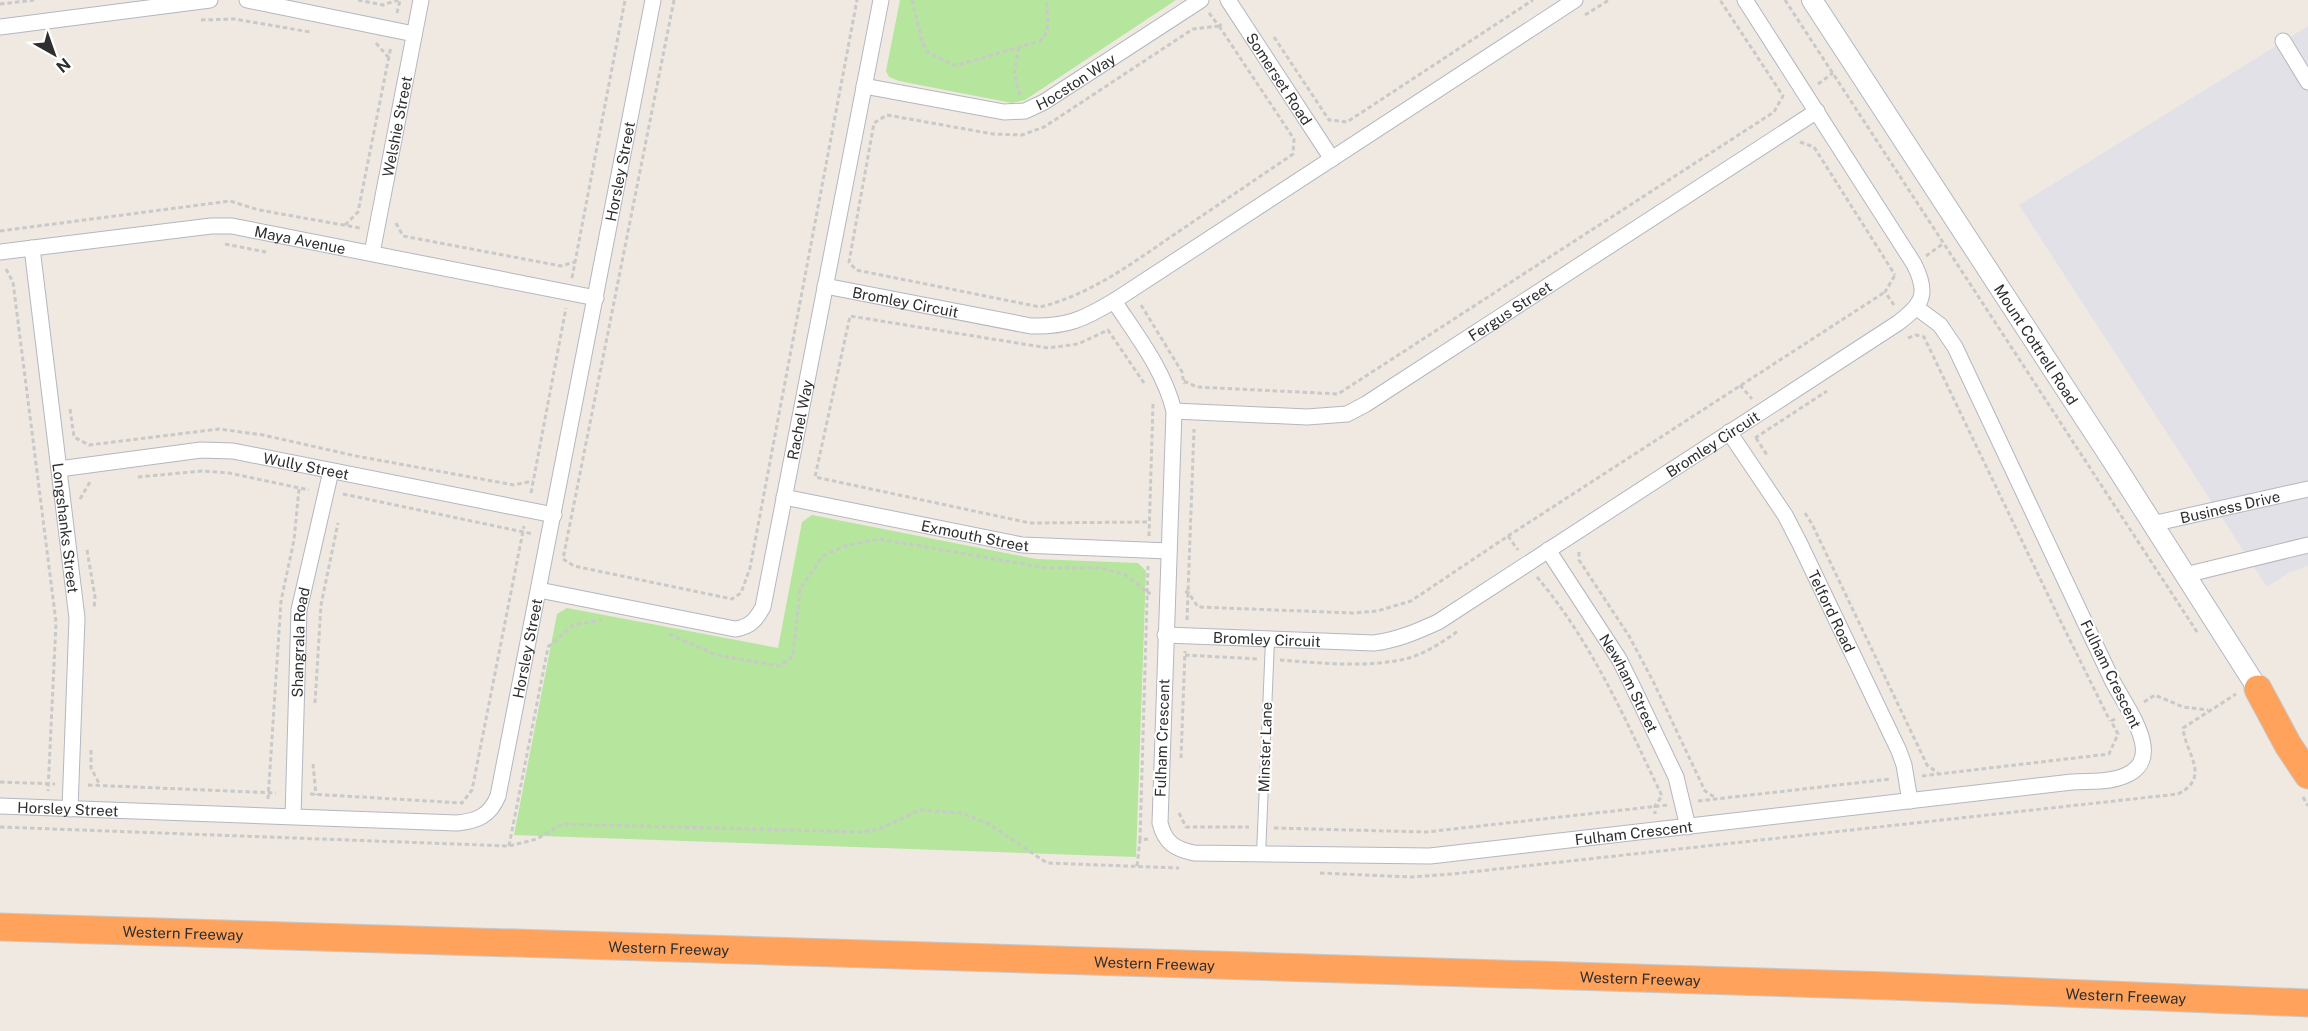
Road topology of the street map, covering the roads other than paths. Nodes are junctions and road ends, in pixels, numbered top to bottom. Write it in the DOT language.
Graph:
graph roads {
  1 [pos="210,0"];
  2 [pos="247,0"];
  3 [pos="421,0"];
  4 [pos="653,0"];
  5 [pos="881,0"];
  6 [pos="1201,0"];
  7 [pos="1228,0"];
  8 [pos="1575,0"];
  9 [pos="1745,0"];
  10 [pos="1812,0"];
  11 [pos="0,27"];
  12 [pos="414,34"];
  13 [pos="2283,41"];
  14 [pos="2308,82"];
  15 [pos="864,86"];
  16 [pos="1816,111"];
  17 [pos="1332,159"];
  18 [pos="32,248"];
  19 [pos="0,252"];
  20 [pos="372,253"];
  21 [pos="825,286"];
  22 [pos="596,298"];
  23 [pos="1114,301"];
  24 [pos="1917,309"];
  25 [pos="1174,411"];
  26 [pos="1729,432"];
  27 [pos="59,469"];
  28 [pos="331,471"];
  29 [pos="2308,489"];
  30 [pos="784,497"];
  31 [pos="554,516"];
  32 [pos="2152,524"];
  33 [pos="2308,546"];
  34 [pos="1169,550"];
  35 [pos="1548,550"];
  36 [pos="2185,575"];
  37 [pos="539,590"];
  38 [pos="1165,635"];
  39 [pos="1270,640"];
  40 [pos="2246,695"];
  41 [pos="2308,755"];
  42 [pos="2305,786"];
  43 [pos="1910,801"];
  44 [pos="0,806"];
  45 [pos="70,808"];
  46 [pos="293,816"];
  47 [pos="1688,827"];
  48 [pos="1261,855"];
  49 [pos="0,927"];
  50 [pos="1890,986"];
  51 [pos="2308,987"];
  52 [pos="2308,1003"];
  1 -- 11 [label="street"];
  2 -- 12 [label="street"];
  3 -- 12 [label="street, Welshie Street"];
  4 -- 22 [label="street, Horsley Street"];
  5 -- 15 [label="street, Rachel Way"];
  6 -- 15 [label="street, Hocston Way"];
  7 -- 17 [label="street, Somerset Road"];
  8 -- 17 [label="street, Bromley Circuit"];
  9 -- 16 [label="street"];
  10 -- 32 [label="street, Mount Cottrell Road"];
  12 -- 20 [label="street, Welshie Street"];
  13 -- 14 [label="street"];
  15 -- 21 [label="street, Rachel Way"];
  16 -- 24 [label="street"];
  16 -- 25 [label="street, Fergus Street"];
  17 -- 23 [label="street, Bromley Circuit"];
  18 -- 19 [label="street, Maya Avenue"];
  18 -- 20 [label="street, Maya Avenue"];
  18 -- 27 [label="street, Longshanks Street"];
  20 -- 22 [label="street, Maya Avenue"];
  21 -- 23 [label="street, Bromley Circuit"];
  21 -- 30 [label="street, Rachel Way"];
  22 -- 31 [label="street, Horsley Street"];
  23 -- 25 [label="street, Fulham Crescent"];
  24 -- 26 [label="street, Bromley Circuit"];
  24 -- 43 [label="street, Fulham Crescent"];
  25 -- 34 [label="street, Fulham Crescent"];
  26 -- 35 [label="street, Bromley Circuit"];
  26 -- 43 [label="street, Telford Road"];
  27 -- 28 [label="street, Wully Street"];
  27 -- 45 [label="street, Longshanks Street"];
  28 -- 31 [label="street, Wully Street"];
  28 -- 46 [label="street, Shangrala Road"];
  29 -- 32 [label="street, Business Drive"];
  30 -- 34 [label="street, Exmouth Street"];
  30 -- 37 [label="street, Rachel Way"];
  31 -- 37 [label="street, Horsley Street"];
  32 -- 36 [label="street, Mount Cottrell Road"];
  33 -- 36 [label="street"];
  34 -- 38 [label="street, Fulham Crescent"];
  35 -- 39 [label="street, Bromley Circuit"];
  35 -- 47 [label="street, Newham Street"];
  36 -- 40 [label="street, Mount Cottrell Road"];
  37 -- 46 [label="street, Horsley Street"];
  38 -- 39 [label="street, Bromley Circuit"];
  38 -- 48 [label="street, Fulham Crescent"];
  39 -- 48 [label="lane, Minster Lane"];
  40 -- 41 [label="highway"];
  40 -- 42 [label="highway"];
  43 -- 47 [label="street, Fulham Crescent"];
  44 -- 45 [label="street, Horsley Street"];
  45 -- 46 [label="street, Horsley Street"];
  47 -- 48 [label="street, Fulham Crescent"];
  49 -- 50 [label="highway, Western Freeway"];
  50 -- 51 [label="highway"];
  50 -- 52 [label="highway, Western Freeway"];
}
